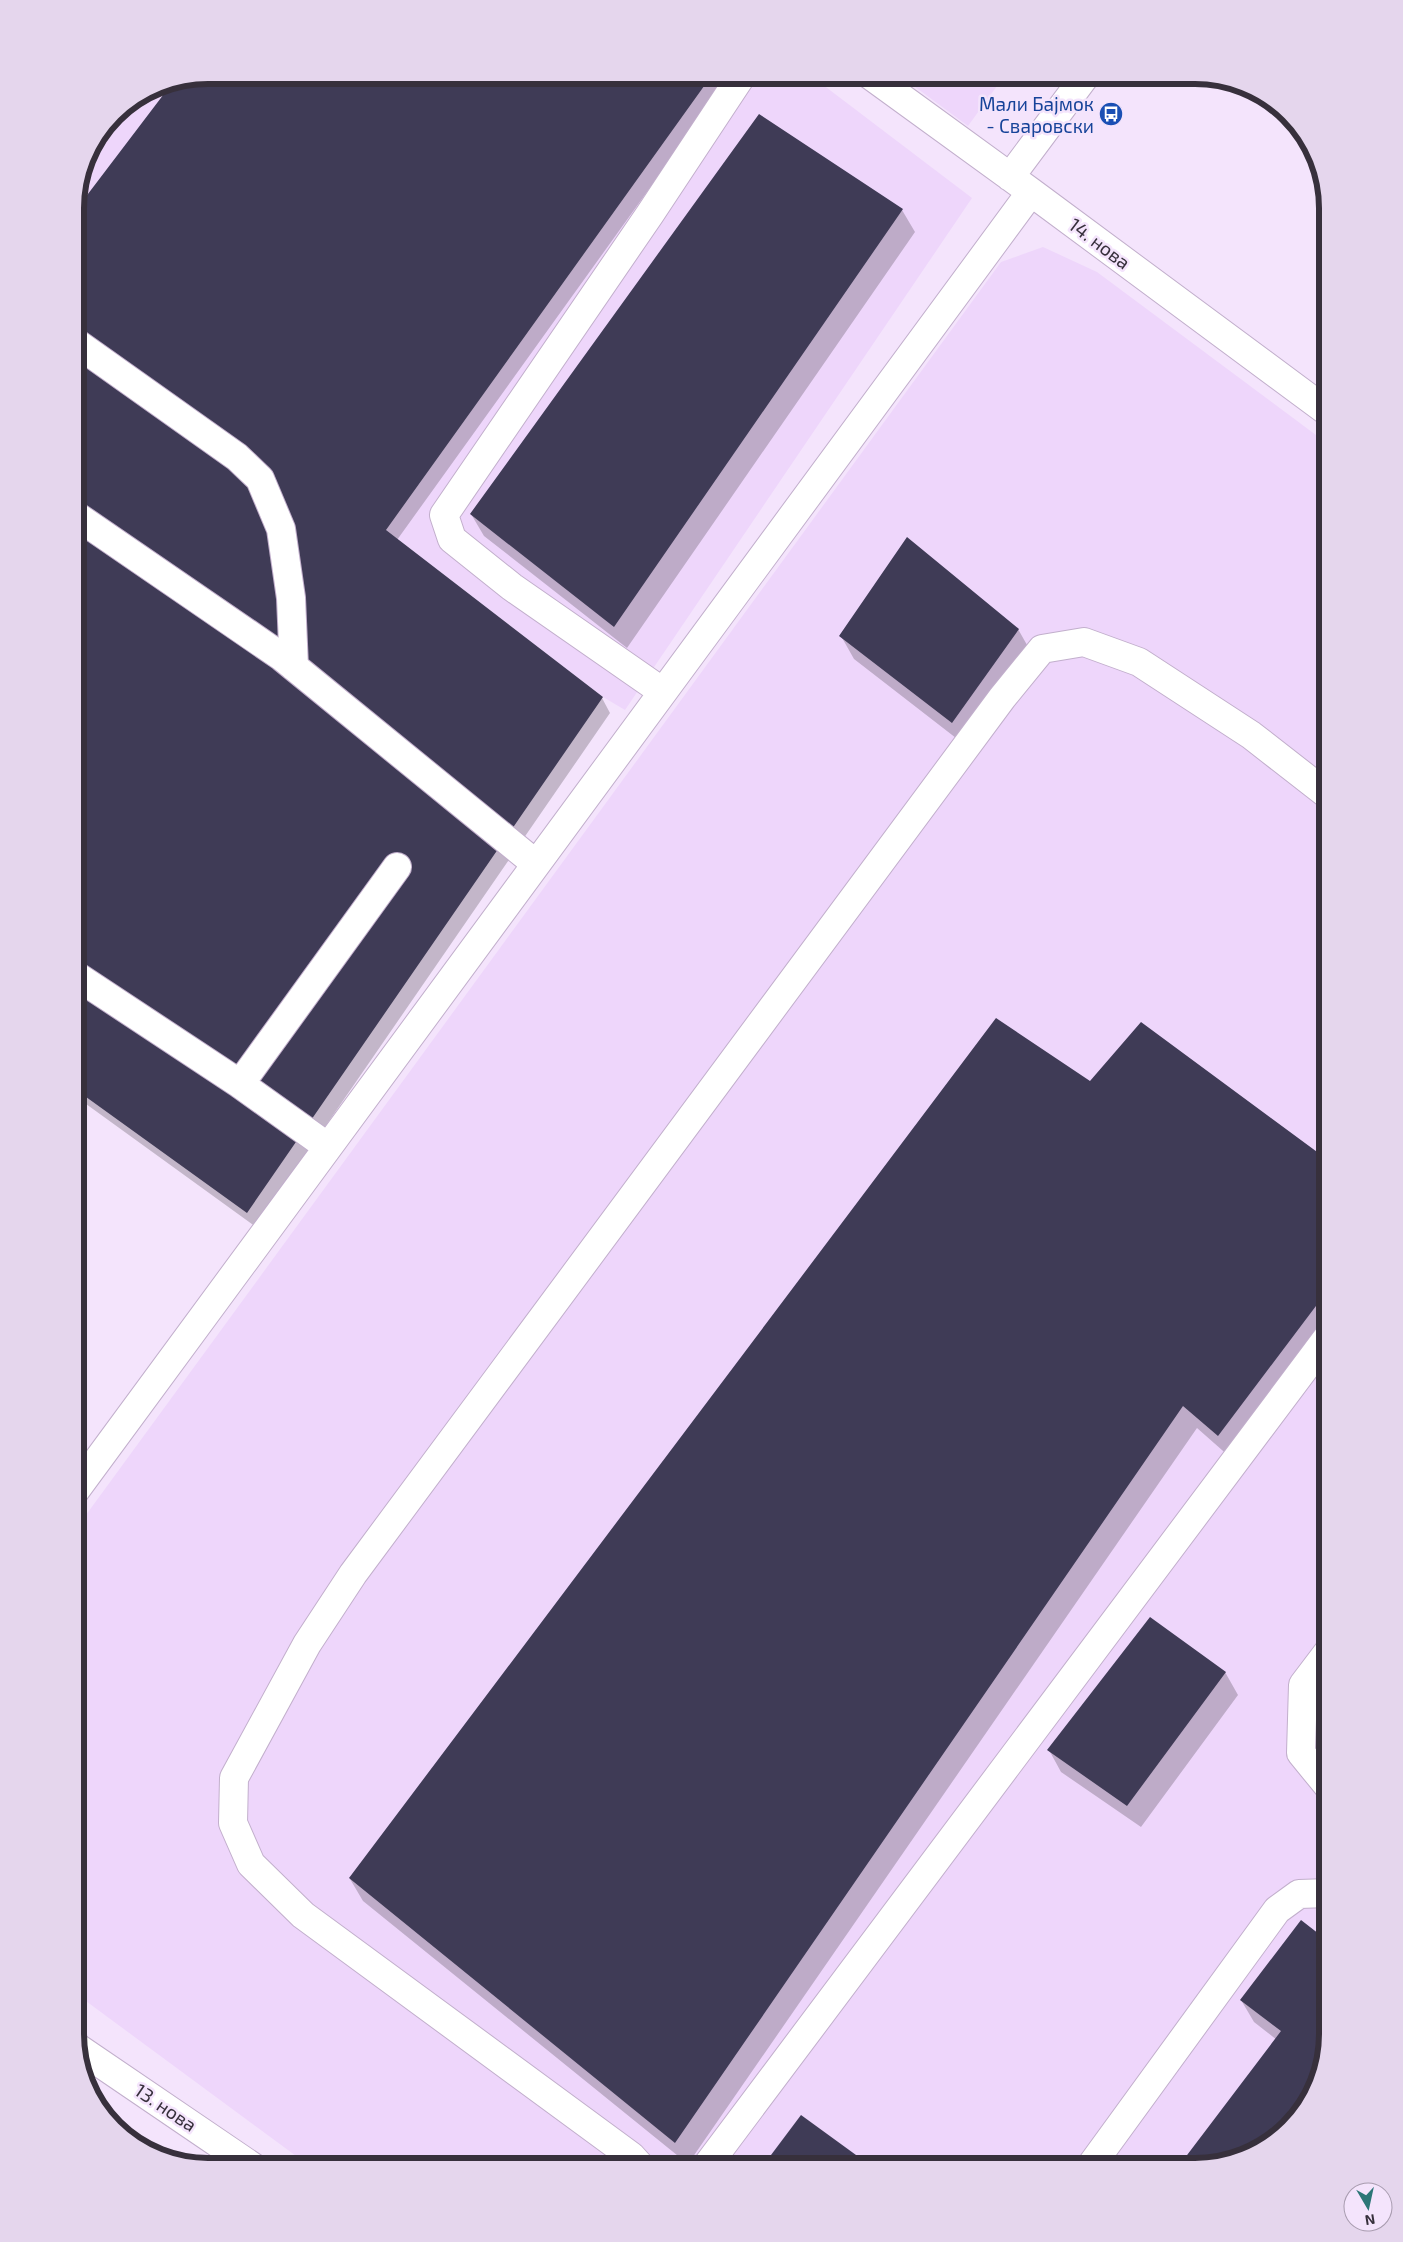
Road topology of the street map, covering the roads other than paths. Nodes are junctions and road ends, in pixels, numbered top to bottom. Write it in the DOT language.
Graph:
graph roads {
  1 [pos="736,84"];
  2 [pos="882,84"];
  3 [pos="1081,84"];
  4 [pos="1021,184"];
  5 [pos="84,348"];
  6 [pos="1319,405"];
  7 [pos="84,521"];
  8 [pos="294,667"];
  9 [pos="663,692"];
  10 [pos="1319,788"];
  11 [pos="536,864"];
  12 [pos="397,867"];
  13 [pos="84,981"];
  14 [pos="240,1084"];
  15 [pos="328,1148"];
  16 [pos="1319,1349"];
  17 [pos="84,1478"];
  18 [pos="1319,1664"];
  19 [pos="1319,1775"];
  20 [pos="1319,1893"];
  21 [pos="85,2053"];
  22 [pos="240,2158"];
  23 [pos="633,2158"];
  24 [pos="713,2158"];
  25 [pos="1097,2158"];
  1 -- 9 [label="lane"];
  2 -- 4 [label="lane, 14. нова"];
  3 -- 4 [label="lane"];
  4 -- 6 [label="lane, 14. нова"];
  4 -- 9 [label="lane"];
  5 -- 8 [label="lane"];
  7 -- 8 [label="lane"];
  8 -- 11 [label="lane"];
  9 -- 11 [label="lane"];
  10 -- 23 [label="lane"];
  11 -- 15 [label="lane"];
  12 -- 14 [label="lane"];
  13 -- 14 [label="lane"];
  14 -- 15 [label="lane"];
  15 -- 17 [label="lane"];
  16 -- 24 [label="lane"];
  18 -- 19 [label="lane"];
  20 -- 25 [label="lane"];
  21 -- 22 [label="lane, 13. нова"];
}
